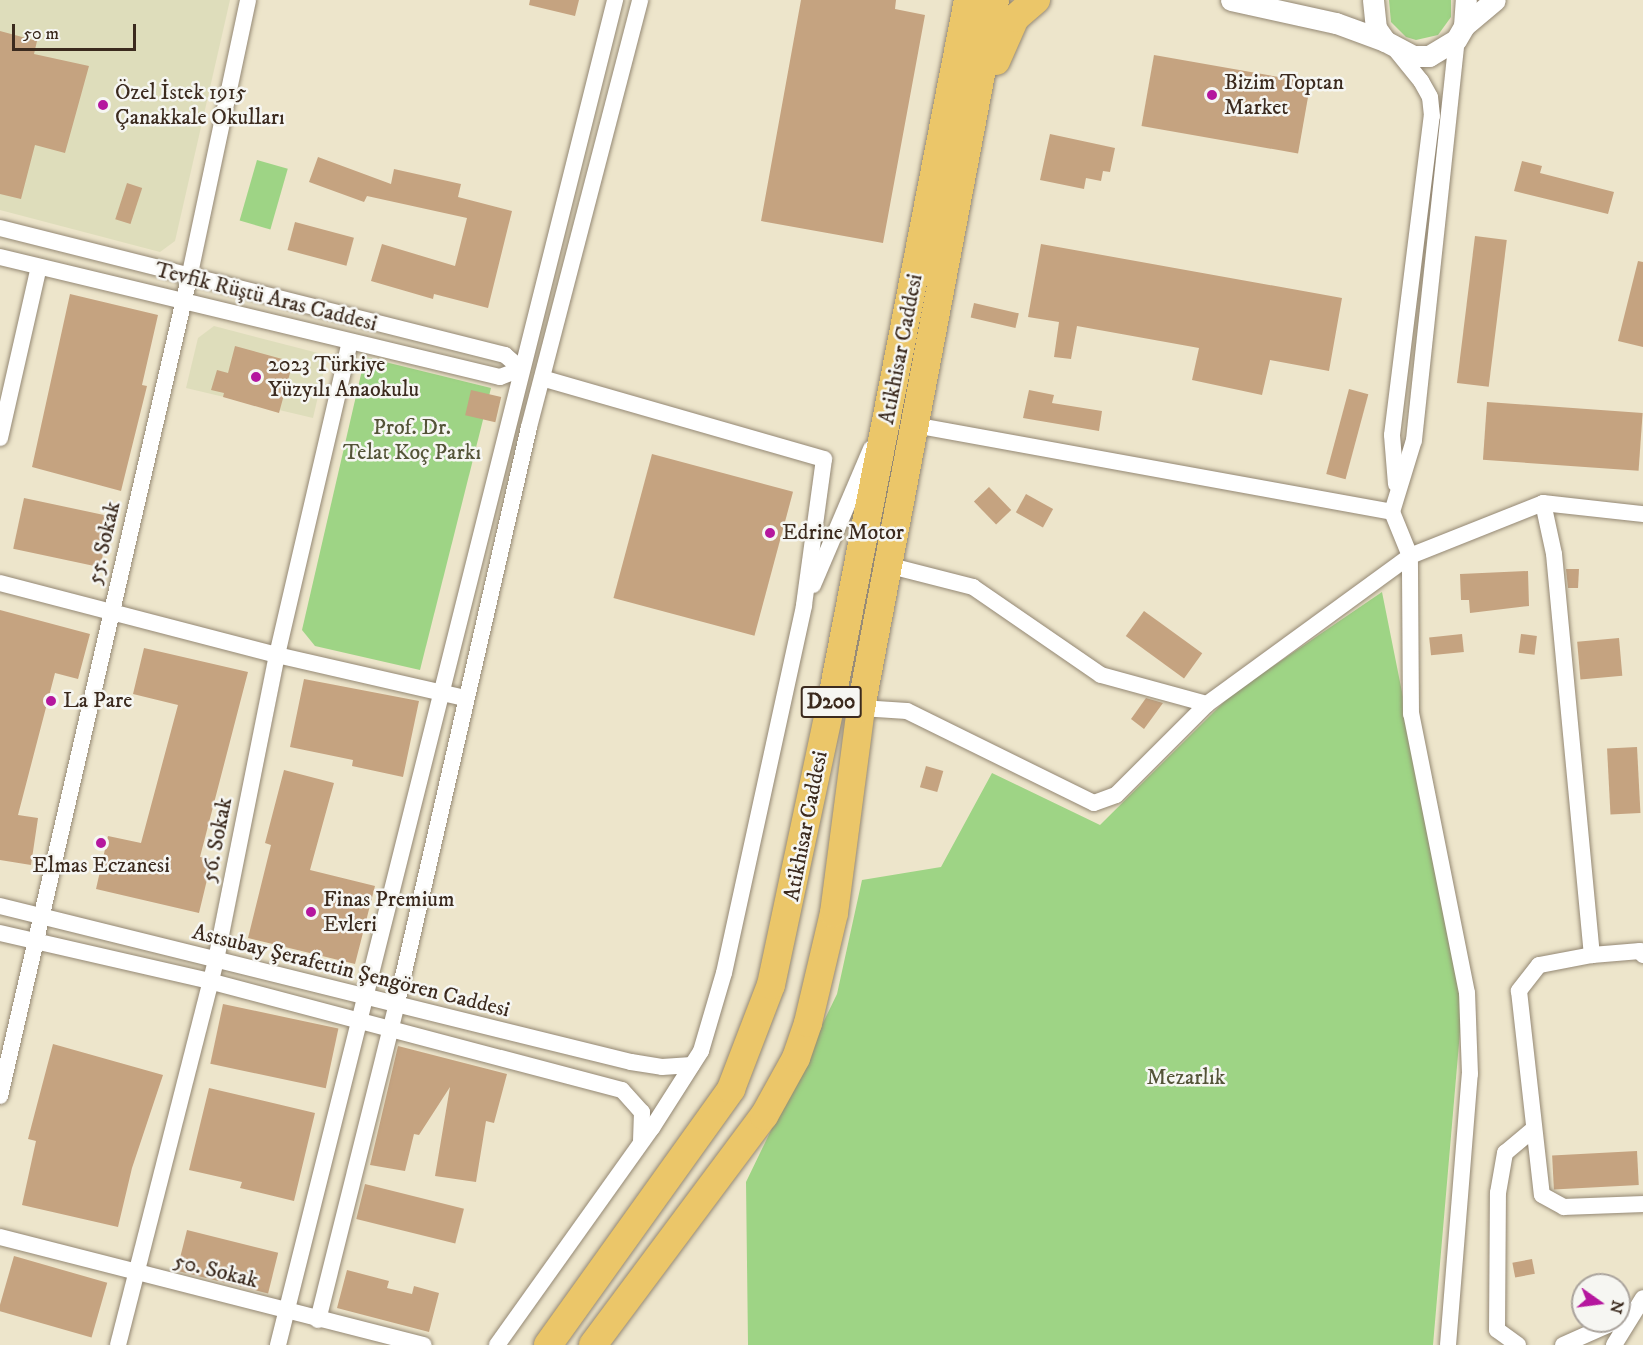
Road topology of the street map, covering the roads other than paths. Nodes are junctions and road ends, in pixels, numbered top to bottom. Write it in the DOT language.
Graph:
graph roads {
  1 [pos="248,0"];
  2 [pos="615,0"];
  3 [pos="640,0"];
  4 [pos="968,0"];
  5 [pos="995,0"];
  6 [pos="1036,0"];
  7 [pos="1231,0"];
  8 [pos="1373,0"];
  9 [pos="1466,0"];
  10 [pos="1496,0"];
  11 [pos="1461,32"];
  12 [pos="1391,46"];
  13 [pos="967,149"];
  14 [pos="0,228"];
  15 [pos="0,257"];
  16 [pos="39,267"];
  17 [pos="189,278"];
  18 [pos="184,299"];
  19 [pos="350,342"];
  20 [pos="521,369"];
  21 [pos="542,378"];
  22 [pos="914,425"];
  23 [pos="886,427"];
  24 [pos="0,438"];
  25 [pos="1396,491"];
  26 [pos="1543,503"];
  27 [pos="1392,512"];
  28 [pos="1643,514"];
  29 [pos="1410,556"];
  30 [pos="886,565"];
  31 [pos="0,583"];
  32 [pos="804,605"];
  33 [pos="112,609"];
  34 [pos="277,655"];
  35 [pos="440,694"];
  36 [pos="465,698"];
  37 [pos="1207,704"];
  38 [pos="861,708"];
  39 [pos="0,906"];
  40 [pos="44,917"];
  41 [pos="0,933"];
  42 [pos="36,943"];
  43 [pos="1592,955"];
  44 [pos="1643,955"];
  45 [pos="216,960"];
  46 [pos="209,981"];
  47 [pos="367,999"];
  48 [pos="396,1007"];
  49 [pos="358,1021"];
  50 [pos="390,1027"];
  51 [pos="692,1065"];
  52 [pos="0,1096"];
  53 [pos="1532,1130"];
  54 [pos="642,1142"];
  55 [pos="1643,1204"];
  56 [pos="0,1237"];
  57 [pos="136,1274"];
  58 [pos="1643,1298"];
  59 [pos="286,1312"];
  60 [pos="1635,1313"];
  61 [pos="1631,1315"];
  62 [pos="318,1320"];
  63 [pos="1590,1333"];
  64 [pos="118,1345"];
  65 [pos="278,1345"];
  66 [pos="423,1345"];
  67 [pos="497,1345"];
  68 [pos="548,1345"];
  69 [pos="593,1345"];
  70 [pos="1448,1345"];
  71 [pos="1518,1345"];
  72 [pos="1563,1345"];
  73 [pos="1614,1345"];
  1 -- 17 [label="street, 55. Sokak"];
  2 -- 20 [label="street"];
  3 -- 21 [label="street"];
  4 -- 23 [label="highway, Atikhisar Caddesi / D200"];
  5 -- 13 [label="highway, Atikhisar Caddesi / D200"];
  6 -- 13 [label="highway"];
  7 -- 12 [label="street"];
  8 -- 12 [label="street"];
  9 -- 11 [label="street"];
  10 -- 11 [label="street"];
  11 -- 12 [label="street"];
  11 -- 25 [label="street"];
  12 -- 25 [label="street"];
  13 -- 22 [label="highway, Atikhisar Caddesi / D200"];
  14 -- 17 [label="street, Tevfik Rüştü Aras Caddesi"];
  15 -- 16 [label="street, Tevfik Rüştü Aras Caddesi"];
  16 -- 18 [label="street, Tevfik Rüştü Aras Caddesi"];
  16 -- 24 [label="street"];
  17 -- 18 [label="street, 55. Sokak"];
  17 -- 20 [label="street, Tevfik Rüştü Aras Caddesi"];
  18 -- 19 [label="street, Tevfik Rüştü Aras Caddesi"];
  18 -- 33 [label="street, 55. Sokak"];
  19 -- 20 [label="street, Tevfik Rüştü Aras Caddesi"];
  19 -- 34 [label="street, 56. Sokak"];
  20 -- 35 [label="street"];
  21 -- 32 [label="street"];
  21 -- 36 [label="street"];
  22 -- 27 [label="street"];
  22 -- 30 [label="highway, Atikhisar Caddesi / D200"];
  23 -- 32 [label="street"];
  23 -- 68 [label="highway, Atikhisar Caddesi / D200"];
  25 -- 27 [label="street"];
  26 -- 28 [label="street"];
  26 -- 29 [label="street"];
  26 -- 43 [label="street"];
  27 -- 29 [label="street"];
  29 -- 37 [label="street"];
  29 -- 70 [label="street"];
  30 -- 37 [label="street"];
  30 -- 38 [label="highway, Atikhisar Caddesi / D200"];
  31 -- 33 [label="street"];
  32 -- 51 [label="street"];
  33 -- 34 [label="street"];
  33 -- 40 [label="street, 55. Sokak"];
  34 -- 35 [label="street"];
  34 -- 45 [label="street, 56. Sokak"];
  35 -- 36 [label="street"];
  35 -- 47 [label="street"];
  36 -- 48 [label="street"];
  37 -- 38 [label="street"];
  38 -- 69 [label="highway, Atikhisar Caddesi / D200"];
  39 -- 40 [label="street, Astsubay Şerafettin Şengören Caddesi"];
  40 -- 42 [label="street, 55. Sokak"];
  40 -- 45 [label="street, Astsubay Şerafettin Şengören Caddesi"];
  41 -- 42 [label="street, Astsubay Şerafettin Şengören Caddesi"];
  42 -- 46 [label="street, Astsubay Şerafettin Şengören Caddesi"];
  42 -- 52 [label="street, 55. Sokak"];
  43 -- 44 [label="street"];
  43 -- 53 [label="street"];
  45 -- 46 [label="street, 56. Sokak"];
  45 -- 47 [label="street, Astsubay Şerafettin Şengören Caddesi"];
  46 -- 49 [label="street, Astsubay Şerafettin Şengören Caddesi"];
  46 -- 57 [label="street, 56. Sokak"];
  47 -- 48 [label="street, Astsubay Şerafettin Şengören Caddesi"];
  47 -- 49 [label="street"];
  48 -- 50 [label="street"];
  48 -- 51 [label="street, Astsubay Şerafettin Şengören Caddesi"];
  49 -- 50 [label="street, Astsubay Şerafettin Şengören Caddesi"];
  49 -- 59 [label="street"];
  50 -- 54 [label="street, Astsubay Şerafettin Şengören Caddesi"];
  50 -- 62 [label="street"];
  51 -- 54 [label="street"];
  53 -- 55 [label="street"];
  53 -- 71 [label="street"];
  54 -- 67 [label="street"];
  56 -- 57 [label="street, 50. Sokak"];
  57 -- 59 [label="street, 50. Sokak"];
  57 -- 64 [label="street, 56. Sokak"];
  58 -- 60 [label="street"];
  59 -- 62 [label="street, 50. Sokak"];
  59 -- 65 [label="street"];
  60 -- 61 [label="street"];
  60 -- 73 [label="street"];
  62 -- 66 [label="street, 50. Sokak"];
  63 -- 72 [label="street"];
}
